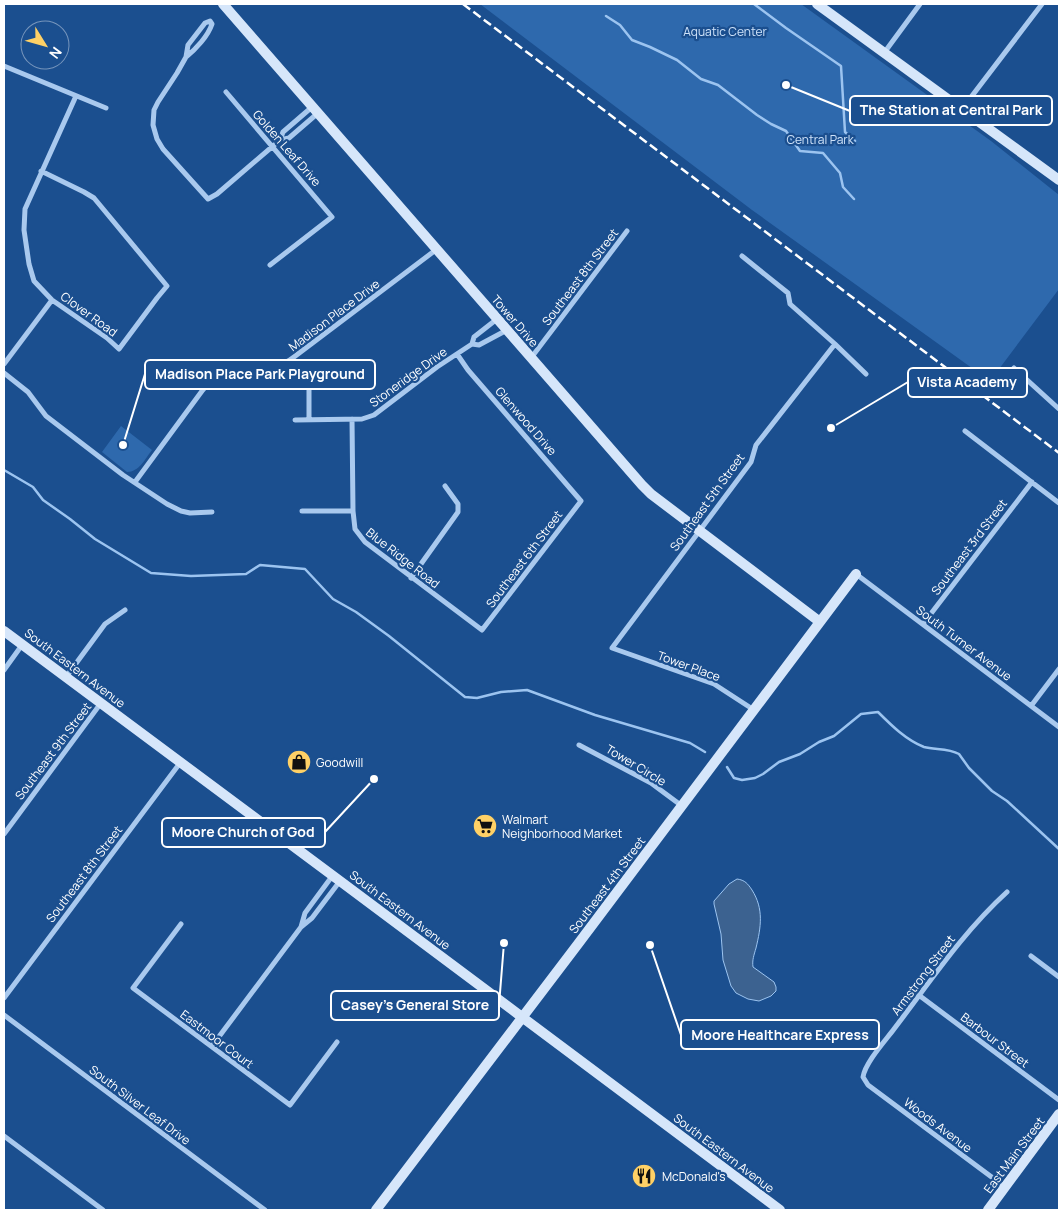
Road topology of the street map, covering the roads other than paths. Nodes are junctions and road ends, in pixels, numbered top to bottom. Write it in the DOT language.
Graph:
graph roads {
  1 [pos="223,4"];
  2 [pos="817,4"];
  3 [pos="920,4"];
  4 [pos="1042,4"];
  5 [pos="884,52"];
  6 [pos="186,57"];
  7 [pos="4,66"];
  8 [pos="226,92"];
  9 [pos="76,96"];
  10 [pos="106,108"];
  11 [pos="962,109"];
  12 [pos="315,110"];
  13 [pos="273,146"];
  14 [pos="41,171"];
  15 [pos="1059,180"];
  16 [pos="627,231"];
  17 [pos="437,249"];
  18 [pos="742,256"];
  19 [pos="270,264"];
  20 [pos="52,300"];
  21 [pos="497,319"];
  22 [pos="507,330"];
  23 [pos="472,344"];
  24 [pos="835,344"];
  25 [pos="458,354"];
  26 [pos="531,358"];
  27 [pos="4,364"];
  28 [pos="1014,368"];
  29 [pos="4,373"];
  30 [pos="866,374"];
  31 [pos="309,383"];
  32 [pos="1059,410"];
  33 [pos="309,419"];
  34 [pos="352,419"];
  35 [pos="295,420"];
  36 [pos="965,431"];
  37 [pos="135,482"];
  38 [pos="1032,482"];
  39 [pos="445,486"];
  40 [pos="581,501"];
  41 [pos="1059,503"];
  42 [pos="302,511"];
  43 [pos="353,511"];
  44 [pos="212,512"];
  45 [pos="699,530"];
  46 [pos="856,574"];
  47 [pos="411,578"];
  48 [pos="125,610"];
  49 [pos="820,622"];
  50 [pos="923,624"];
  51 [pos="482,630"];
  52 [pos="4,631"];
  53 [pos="22,645"];
  54 [pos="612,648"];
  55 [pos="1059,669"];
  56 [pos="4,670"];
  57 [pos="66,677"];
  58 [pos="101,703"];
  59 [pos="1031,706"];
  60 [pos="755,710"];
  61 [pos="1059,727"];
  62 [pos="579,744"];
  63 [pos="180,763"];
  64 [pos="682,806"];
  65 [pos="4,834"];
  66 [pos="337,878"];
  67 [pos="1007,892"];
  68 [pos="181,924"];
  69 [pos="301,927"];
  70 [pos="1031,956"];
  71 [pos="1059,978"];
  72 [pos="920,996"];
  73 [pos="4,998"];
  74 [pos="4,1015"];
  75 [pos="523,1017"];
  76 [pos="337,1042"];
  77 [pos="212,1046"];
  78 [pos="863,1077"];
  79 [pos="1059,1100"];
  80 [pos="1059,1114"];
  81 [pos="4,1136"];
  82 [pos="1005,1187"];
  83 [pos="103,1210"];
  84 [pos="265,1210"];
  85 [pos="376,1210"];
  86 [pos="780,1210"];
  87 [pos="988,1210"];
  1 -- 12 [label="main road, Tower Drive"];
  2 -- 5 [label="main road"];
  3 -- 5 [label="street"];
  4 -- 11 [label="street"];
  5 -- 11 [label="main road"];
  6 -- 6 [label="street"];
  6 -- 13 [label="street"];
  7 -- 9 [label="street"];
  8 -- 13 [label="street, Golden Leaf Drive"];
  9 -- 10 [label="street"];
  9 -- 14 [label="street, Clover Road"];
  11 -- 15 [label="main road"];
  12 -- 13 [label="street"];
  12 -- 17 [label="main road, Tower Drive"];
  13 -- 19 [label="street, Golden Leaf Drive"];
  14 -- 20 [label="street, Clover Road"];
  14 -- 20 [label="street, Clover Road"];
  16 -- 26 [label="street, Southeast 8th Street"];
  17 -- 21 [label="main road, Tower Drive"];
  17 -- 37 [label="street, Madison Place Drive"];
  18 -- 24 [label="street"];
  20 -- 27 [label="street"];
  21 -- 22 [label="main road, Tower Drive"];
  21 -- 23 [label="street, Stoneridge Drive"];
  22 -- 23 [label="street, Stoneridge Drive"];
  22 -- 26 [label="main road, Tower Drive"];
  23 -- 25 [label="street, Stoneridge Drive"];
  24 -- 30 [label="street"];
  24 -- 45 [label="street, Southeast 5th Street"];
  25 -- 34 [label="street, Stoneridge Drive"];
  25 -- 40 [label="street, Glenwood Drive"];
  26 -- 45 [label="main road, Tower Drive"];
  28 -- 32 [label="street"];
  29 -- 37 [label="street"];
  31 -- 33 [label="street"];
  33 -- 34 [label="street, Stoneridge Drive"];
  33 -- 35 [label="street, Stoneridge Drive"];
  34 -- 43 [label="street, Blue Ridge Road"];
  36 -- 38 [label="street"];
  37 -- 44 [label="street"];
  38 -- 41 [label="street"];
  38 -- 50 [label="street, Southeast 3rd Street"];
  39 -- 47 [label="street"];
  40 -- 51 [label="street, Southeast 6th Street"];
  42 -- 43 [label="street"];
  43 -- 47 [label="street, Blue Ridge Road"];
  45 -- 49 [label="main road, Tower Drive"];
  45 -- 54 [label="street, Southeast 5th Street"];
  46 -- 49 [label="main road, Southeast 4th Street"];
  46 -- 50 [label="street, South Turner Avenue"];
  47 -- 51 [label="street, Blue Ridge Road"];
  48 -- 57 [label="street"];
  49 -- 60 [label="main road, Southeast 4th Street"];
  50 -- 59 [label="street, South Turner Avenue"];
  52 -- 53 [label="main road, South Eastern Avenue"];
  53 -- 56 [label="street"];
  53 -- 57 [label="main road, South Eastern Avenue"];
  54 -- 60 [label="street, Tower Place"];
  55 -- 59 [label="street"];
  57 -- 58 [label="main road, South Eastern Avenue"];
  58 -- 63 [label="main road, South Eastern Avenue"];
  58 -- 65 [label="street, Southeast 9th Street"];
  59 -- 61 [label="street, South Turner Avenue"];
  60 -- 64 [label="main road, Southeast 4th Street"];
  62 -- 64 [label="street, Tower Circle"];
  63 -- 66 [label="main road, South Eastern Avenue"];
  63 -- 73 [label="street, Southeast 8th Street"];
  64 -- 75 [label="main road, Southeast 4th Street"];
  66 -- 69 [label="street"];
  66 -- 69 [label="street"];
  66 -- 75 [label="main road, South Eastern Avenue"];
  67 -- 72 [label="street, Armstrong Street"];
  68 -- 77 [label="street, Eastmoor Court"];
  69 -- 77 [label="street"];
  70 -- 71 [label="street"];
  72 -- 78 [label="street, Armstrong Street"];
  72 -- 79 [label="street, Barbour Street"];
  74 -- 84 [label="street, South Silver Leaf Drive"];
  75 -- 85 [label="main road, Southeast 4th Street"];
  75 -- 86 [label="main road, South Eastern Avenue"];
  76 -- 77 [label="street, Eastmoor Court"];
  78 -- 82 [label="street, Woods Avenue"];
  80 -- 82 [label="main road, East Main Street"];
  81 -- 83 [label="street"];
  82 -- 87 [label="main road, East Main Street"];
}
